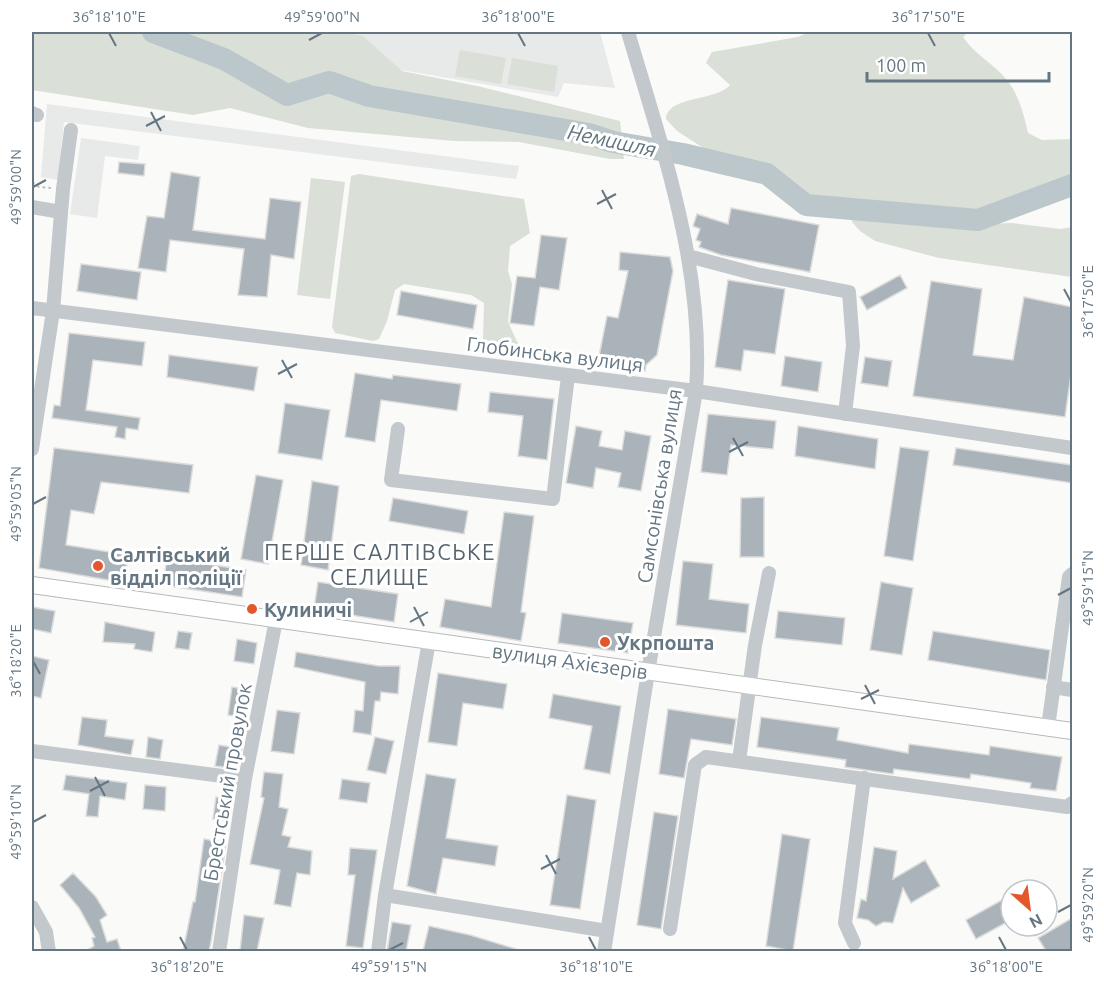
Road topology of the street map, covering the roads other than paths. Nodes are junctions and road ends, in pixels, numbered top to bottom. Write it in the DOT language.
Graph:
graph roads {
  1 [pos="628,32"];
  2 [pos="71,130"];
  3 [pos="32,207"];
  4 [pos="61,212"];
  5 [pos="688,256"];
  6 [pos="32,308"];
  7 [pos="53,311"];
  8 [pos="568,376"];
  9 [pos="696,391"];
  10 [pos="845,414"];
  11 [pos="398,429"];
  12 [pos="1072,448"];
  13 [pos="32,449"];
  14 [pos="769,573"];
  15 [pos="1072,574"];
  16 [pos="32,585"];
  17 [pos="276,620"];
  18 [pos="1067,636"];
  19 [pos="429,641"];
  20 [pos="648,672"];
  21 [pos="749,686"];
  22 [pos="1053,687"];
  23 [pos="1072,690"];
  24 [pos="1048,727"];
  25 [pos="1072,730"];
  26 [pos="32,750"];
  27 [pos="739,761"];
  28 [pos="864,778"];
  29 [pos="245,779"];
  30 [pos="1072,803"];
  31 [pos="385,895"];
  32 [pos="32,907"];
  33 [pos="670,929"];
  34 [pos="607,931"];
  35 [pos="854,943"];
  36 [pos="49,951"];
  37 [pos="219,951"];
  38 [pos="378,951"];
  39 [pos="604,951"];
  1 -- 5 [label="street, Самсонівська вулиця"];
  2 -- 4 [label="street"];
  3 -- 4 [label="street"];
  4 -- 7 [label="street"];
  5 -- 9 [label="street, Самсонівська вулиця"];
  5 -- 10 [label="street"];
  6 -- 7 [label="street, Глобинська вулиця"];
  7 -- 8 [label="street, Глобинська вулиця"];
  7 -- 13 [label="street"];
  8 -- 9 [label="street, Глобинська вулиця"];
  8 -- 11 [label="street"];
  9 -- 10 [label="street, Глобинська вулиця"];
  9 -- 20 [label="street, Самсонівська вулиця"];
  10 -- 12 [label="street, Глобинська вулиця"];
  14 -- 21 [label="street"];
  15 -- 18 [label="street"];
  16 -- 17 [label="main road, вулиця Ахієзерів"];
  17 -- 19 [label="main road, вулиця Ахієзерів"];
  17 -- 29 [label="street, Брестський провулок"];
  18 -- 22 [label="street"];
  19 -- 20 [label="main road, вулиця Ахієзерів"];
  19 -- 31 [label="street"];
  20 -- 21 [label="main road, вулиця Ахієзерів"];
  20 -- 34 [label="street, Самсонівська вулиця"];
  21 -- 24 [label="main road, вулиця Ахієзерів"];
  21 -- 27 [label="street"];
  22 -- 23 [label="street"];
  22 -- 24 [label="street"];
  24 -- 25 [label="main road, вулиця Ахієзерів"];
  26 -- 29 [label="street"];
  27 -- 28 [label="street"];
  27 -- 33 [label="street"];
  28 -- 30 [label="street"];
  28 -- 35 [label="street"];
  29 -- 37 [label="street, Брестський провулок"];
  31 -- 34 [label="street"];
  31 -- 38 [label="street"];
  32 -- 36 [label="street"];
  34 -- 39 [label="street, Самсонівська вулиця"];
}
